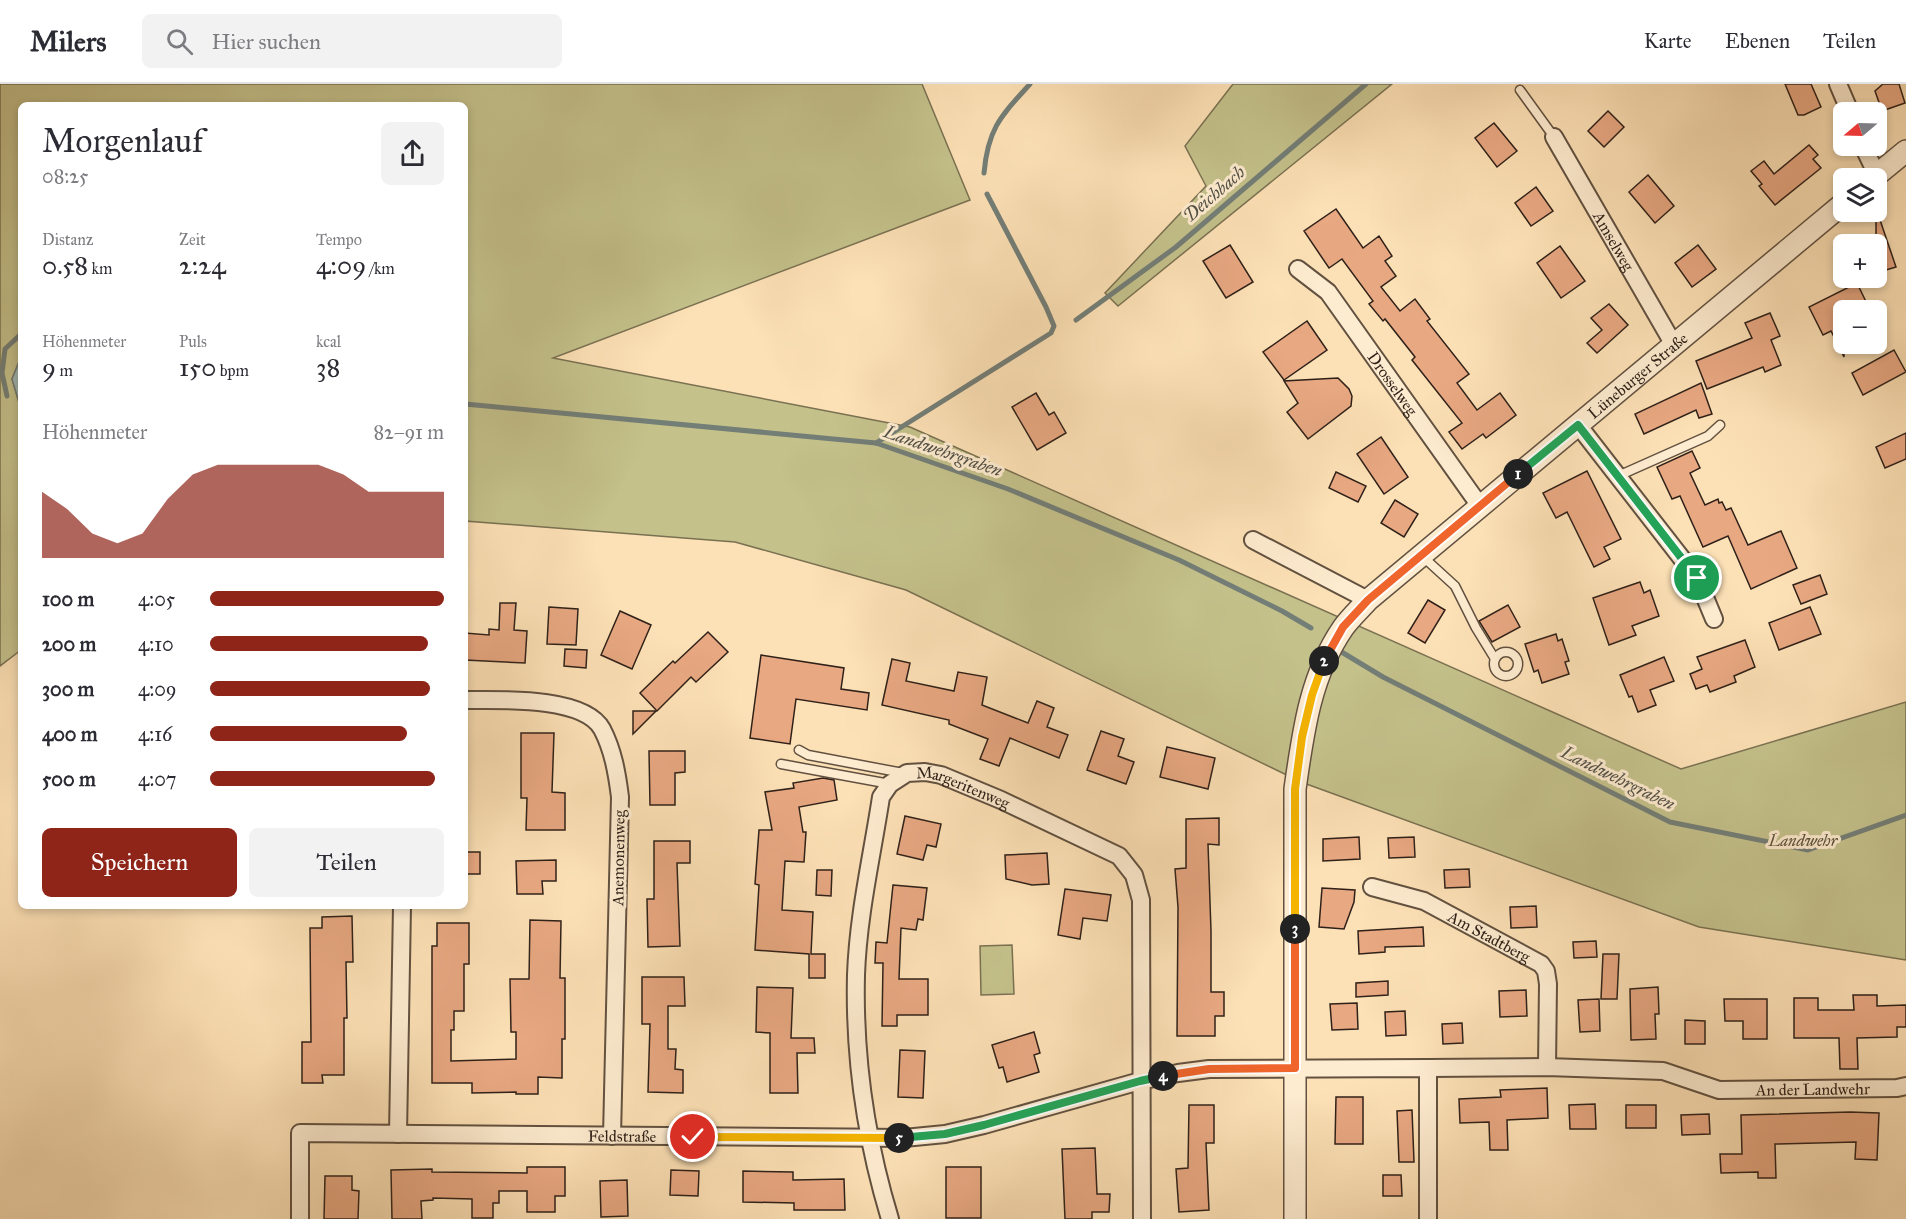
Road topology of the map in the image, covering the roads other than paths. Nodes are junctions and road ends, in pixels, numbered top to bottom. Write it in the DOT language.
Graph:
graph roads {
  1 [pos="1838,84"];
  2 [pos="1520,90"];
  3 [pos="1846,102"];
  4 [pos="1554,136"];
  5 [pos="1906,151"];
  6 [pos="1886,168"];
  7 [pos="1833,212"];
  8 [pos="1298,269"];
  9 [pos="1674,345"];
  10 [pos="1578,425"];
  11 [pos="1720,425"];
  12 [pos="1618,476"];
  13 [pos="1479,506"];
  14 [pos="1253,540"];
  15 [pos="1421,555"];
  16 [pos="1368,600"];
  17 [pos="1714,619"];
  18 [pos="1495,658"];
  19 [pos="468,700"];
  20 [pos="799,750"];
  21 [pos="781,764"];
  22 [pos="907,773"];
  23 [pos="890,784"];
  24 [pos="1372,887"];
  25 [pos="402,909"];
  26 [pos="1547,1066"];
  27 [pos="1295,1068"];
  28 [pos="1428,1068"];
  29 [pos="1140,1081"];
  30 [pos="1906,1086"];
  31 [pos="398,1134"];
  32 [pos="612,1136"];
  33 [pos="870,1138"];
  34 [pos="300,1219"];
  35 [pos="890,1219"];
  36 [pos="1142,1219"];
  37 [pos="1295,1219"];
  38 [pos="1428,1219"];
  1 -- 3 [label="street"];
  2 -- 4 [label="lane"];
  4 -- 9 [label="street, Amselweg"];
  5 -- 6 [label="street"];
  7 -- 9 [label="street, Lüneburger Straße"];
  8 -- 13 [label="street, Drosselweg"];
  9 -- 10 [label="street, Lüneburger Straße"];
  10 -- 12 [label="street"];
  10 -- 13 [label="street, Lüneburger Straße"];
  11 -- 12 [label="lane"];
  12 -- 17 [label="street"];
  13 -- 15 [label="street, Lüneburger Straße"];
  14 -- 16 [label="street"];
  15 -- 16 [label="street, Lüneburger Straße"];
  15 -- 18 [label="lane"];
  16 -- 27 [label="street, Lüneburger Straße"];
  19 -- 32 [label="street, Anemonenweg"];
  20 -- 22 [label="lane"];
  21 -- 23 [label="lane"];
  22 -- 23 [label="street, Margeritenweg"];
  22 -- 29 [label="street, Margeritenweg"];
  23 -- 33 [label="street, Margeritenweg"];
  24 -- 26 [label="street, Am Stadtberg"];
  25 -- 31 [label="street"];
  26 -- 28 [label="street"];
  26 -- 30 [label="street, An der Landwehr"];
  27 -- 28 [label="street"];
  27 -- 29 [label="street, Feldstraße"];
  27 -- 37 [label="street, Lüneburger Straße"];
  28 -- 38 [label="street"];
  29 -- 33 [label="street, Feldstraße"];
  29 -- 36 [label="street, Margeritenweg"];
  31 -- 32 [label="street, Feldstraße"];
  31 -- 34 [label="street, Feldstraße"];
  32 -- 33 [label="street, Feldstraße"];
  33 -- 35 [label="street, Margeritenweg"];
}
